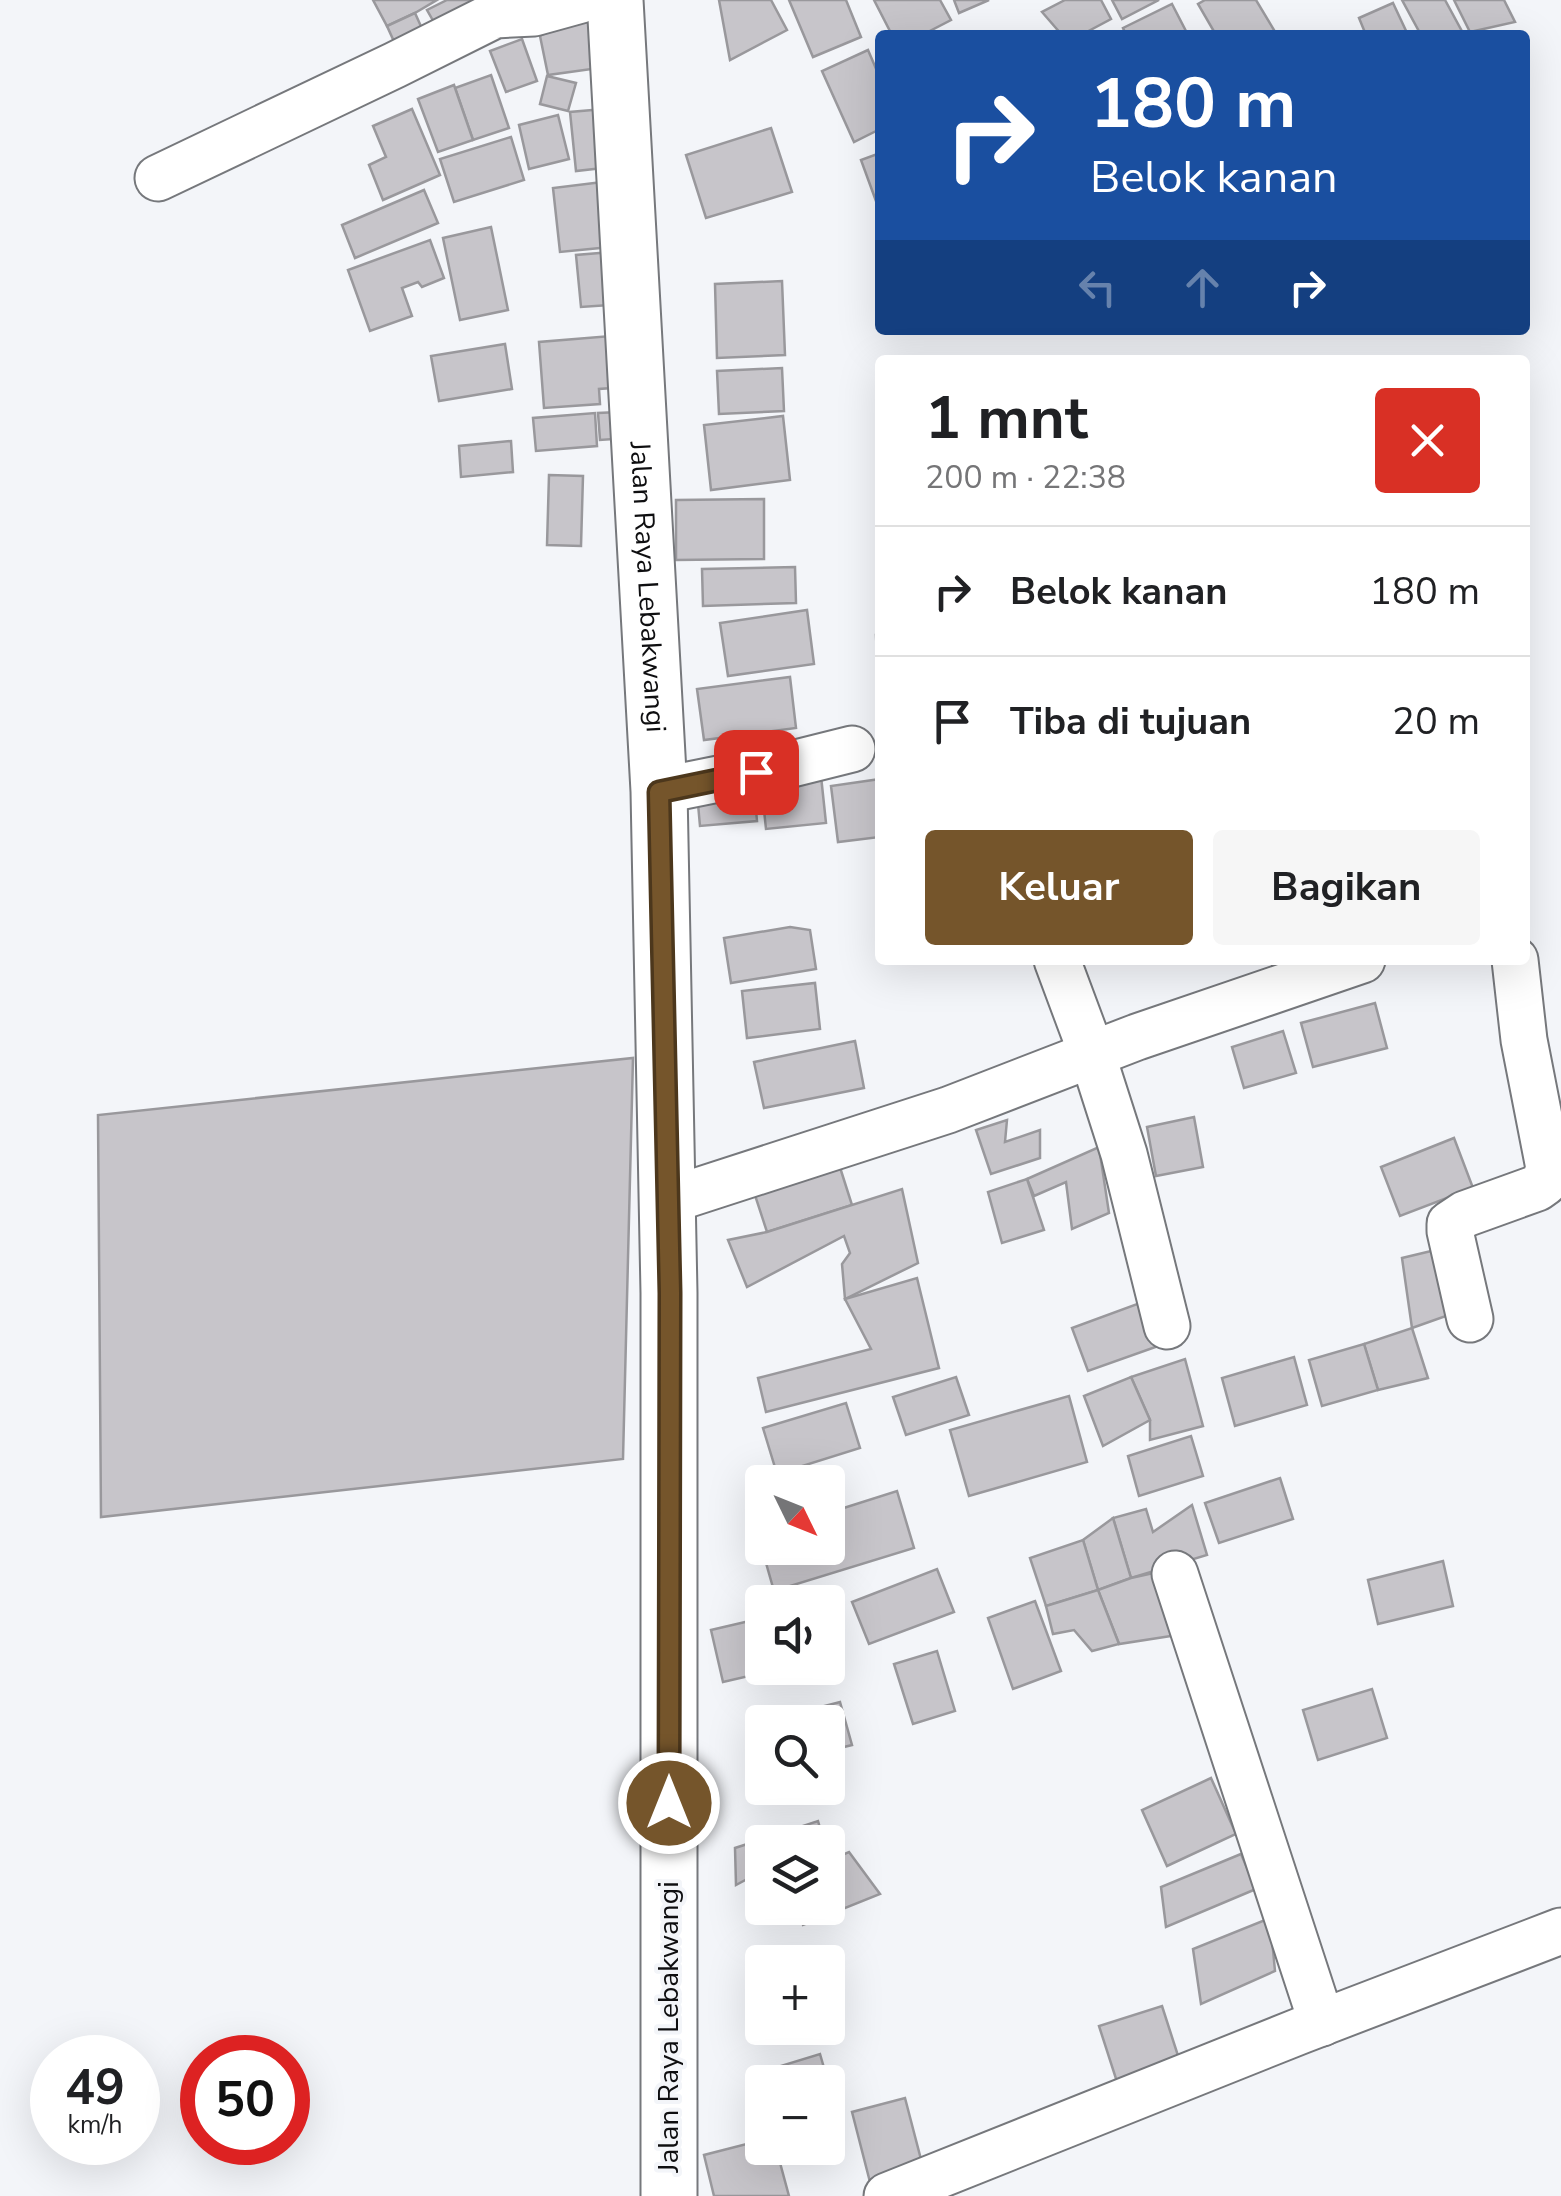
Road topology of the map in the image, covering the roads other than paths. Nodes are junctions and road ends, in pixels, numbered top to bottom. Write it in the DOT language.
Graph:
graph roads {
  1 [pos="581,0"];
  2 [pos="615,0"];
  3 [pos="158,178"];
  4 [pos="852,749"];
  5 [pos="659,792"];
  6 [pos="1059,965"];
  7 [pos="1348,965"];
  8 [pos="1516,965"];
  9 [pos="1092,1054"];
  10 [pos="668,1201"];
  11 [pos="1470,1319"];
  12 [pos="1167,1326"];
  13 [pos="1175,1574"];
  14 [pos="1561,1931"];
  15 [pos="1322,2023"];
  16 [pos="669,2196"];
  17 [pos="887,2196"];
  1 -- 3 [label="street"];
  2 -- 5 [label="main road, Jalan Raya Lebakwangi"];
  4 -- 5 [label="street"];
  5 -- 10 [label="main road, Jalan Raya Lebakwangi"];
  6 -- 9 [label="street"];
  7 -- 9 [label="street"];
  8 -- 11 [label="street"];
  9 -- 10 [label="street"];
  9 -- 12 [label="street"];
  10 -- 16 [label="main road, Jalan Raya Lebakwangi"];
  13 -- 15 [label="street"];
  14 -- 15 [label="street"];
  15 -- 17 [label="street"];
}
